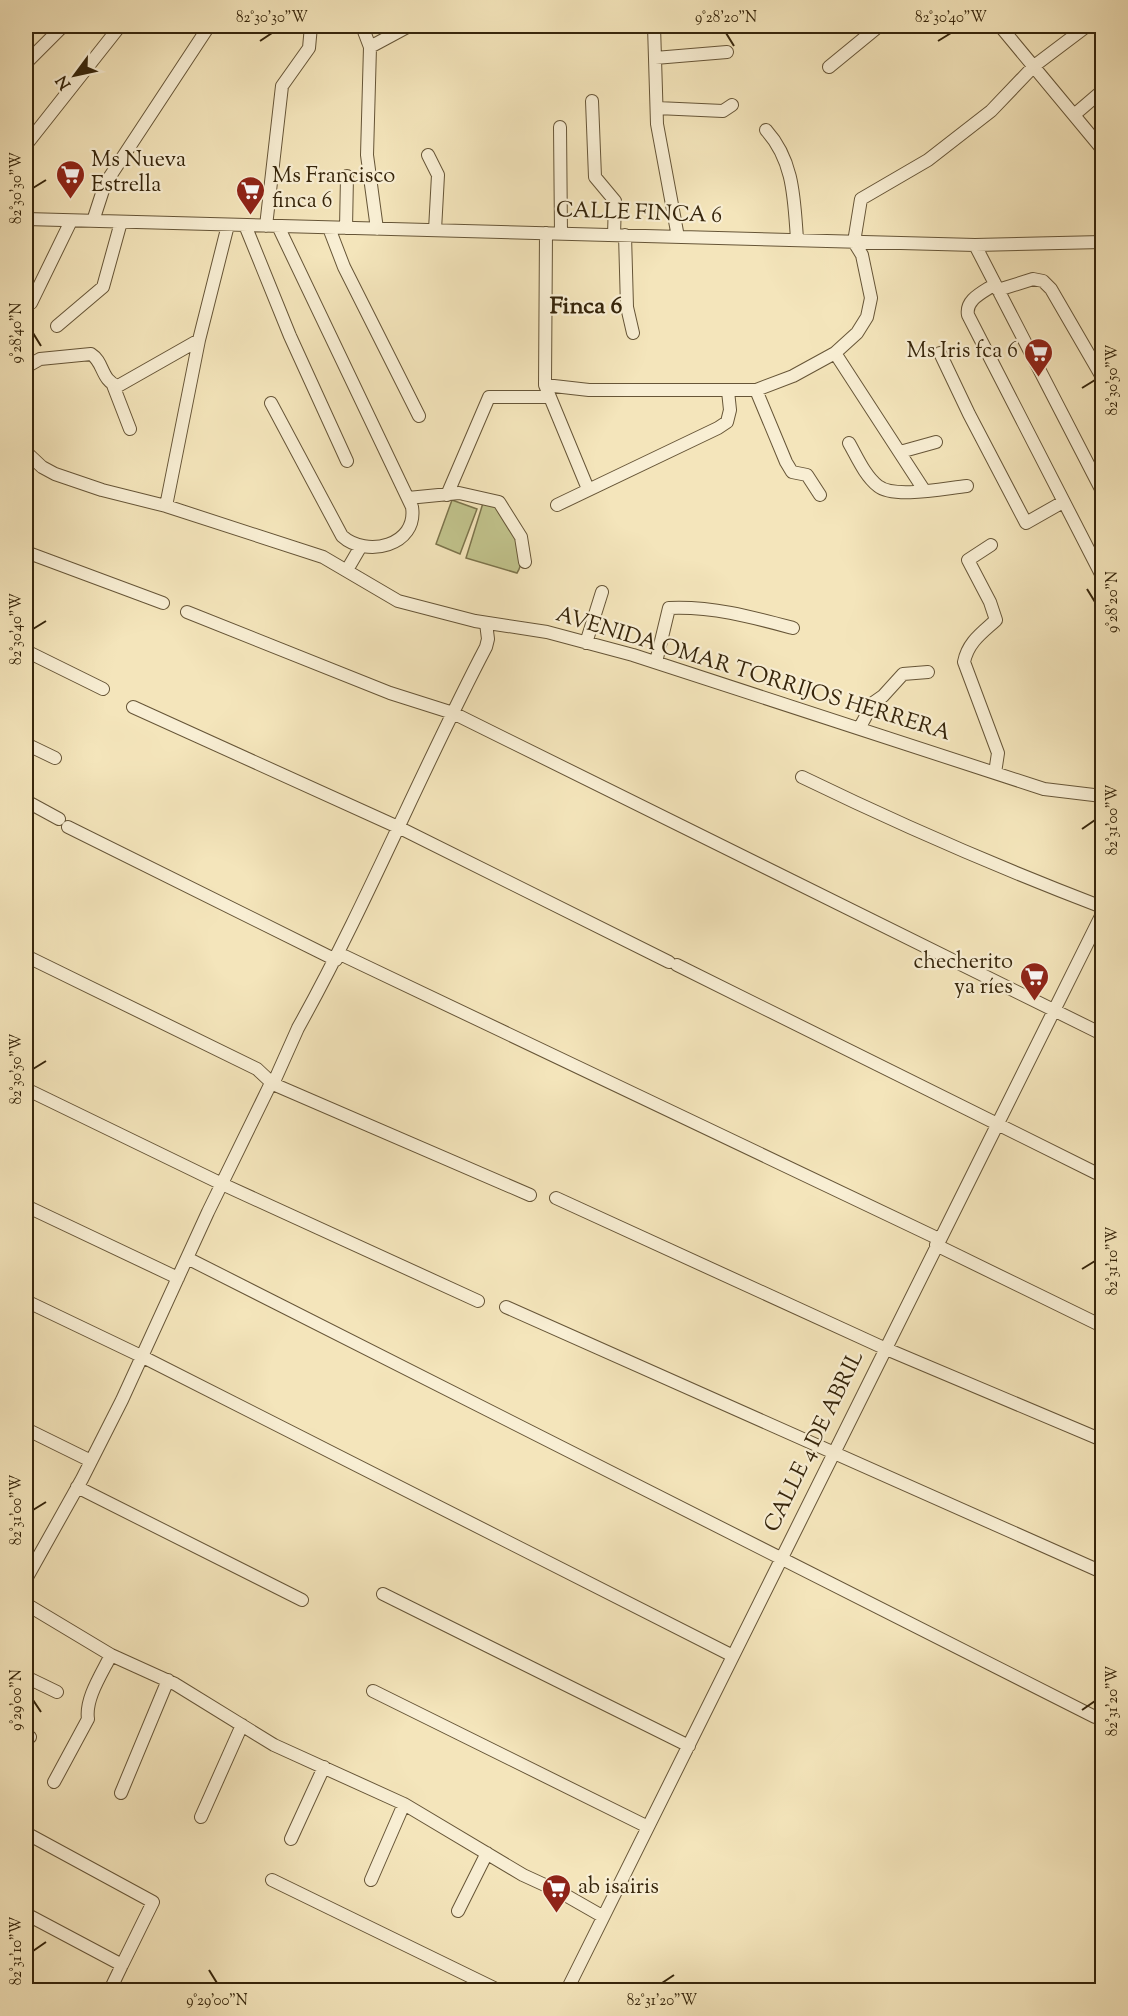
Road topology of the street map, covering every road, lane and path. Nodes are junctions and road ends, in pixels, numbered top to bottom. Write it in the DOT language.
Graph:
graph roads {
  1 [pos="63,26"];
  2 [pos="120,26"];
  3 [pos="209,26"];
  4 [pos="311,26"];
  5 [pos="362,26"];
  6 [pos="409,26"];
  7 [pos="654,26"];
  8 [pos="879,26"];
  9 [pos="1000,26"];
  10 [pos="1087,26"];
  11 [pos="370,47"];
  12 [pos="727,52"];
  13 [pos="655,58"];
  14 [pos="26,63"];
  15 [pos="1035,66"];
  16 [pos="829,67"];
  17 [pos="1102,91"];
  18 [pos="592,101"];
  19 [pos="732,105"];
  20 [pos="657,108"];
  21 [pos="1074,115"];
  22 [pos="560,127"];
  23 [pos="766,130"];
  24 [pos="26,145"];
  25 [pos="1102,149"];
  26 [pos="428,155"];
  27 [pos="347,176"];
  28 [pos="26,219"];
  29 [pos="71,221"];
  30 [pos="93,221"];
  31 [pos="121,222"];
  32 [pos="228,225"];
  33 [pos="245,225"];
  34 [pos="272,226"];
  35 [pos="329,228"];
  36 [pos="346,228"];
  37 [pos="377,229"];
  38 [pos="435,230"];
  39 [pos="546,233"];
  40 [pos="561,234"];
  41 [pos="620,235"];
  42 [pos="678,237"];
  43 [pos="796,239"];
  44 [pos="854,242"];
  45 [pos="1100,244"];
  46 [pos="975,245"];
  47 [pos="997,287"];
  48 [pos="31,303"];
  49 [pos="57,326"];
  50 [pos="633,333"];
  51 [pos="199,340"];
  52 [pos="835,353"];
  53 [pos="940,353"];
  54 [pos="26,367"];
  55 [pos="1102,377"];
  56 [pos="113,385"];
  57 [pos="756,390"];
  58 [pos="547,391"];
  59 [pos="728,391"];
  60 [pos="271,403"];
  61 [pos="419,416"];
  62 [pos="130,429"];
  63 [pos="936,442"];
  64 [pos="849,443"];
  65 [pos="900,452"];
  66 [pos="26,454"];
  67 [pos="347,461"];
  68 [pos="1101,483"];
  69 [pos="967,486"];
  70 [pos="588,489"];
  71 [pos="924,490"];
  72 [pos="447,495"];
  73 [pos="820,495"];
  74 [pos="408,498"];
  75 [pos="1063,502"];
  76 [pos="557,505"];
  77 [pos="166,506"];
  78 [pos="991,545"];
  79 [pos="361,546"];
  80 [pos="26,552"];
  81 [pos="525,562"];
  82 [pos="347,570"];
  83 [pos="1102,576"];
  84 [pos="602,592"];
  85 [pos="163,603"];
  86 [pos="187,612"];
  87 [pos="486,623"];
  88 [pos="793,628"];
  89 [pos="586,642"];
  90 [pos="26,651"];
  91 [pos="656,662"];
  92 [pos="928,672"];
  93 [pos="103,689"];
  94 [pos="133,707"];
  95 [pos="453,713"];
  96 [pos="860,727"];
  97 [pos="26,744"];
  98 [pos="55,758"];
  99 [pos="995,773"];
  100 [pos="802,777"];
  101 [pos="1102,796"];
  102 [pos="26,801"];
  103 [pos="400,828"];
  104 [pos="1102,907"];
  105 [pos="1102,914"];
  106 [pos="26,956"];
  107 [pos="337,956"];
  108 [pos="1053,1010"];
  109 [pos="1102,1035"];
  110 [pos="273,1084"];
  111 [pos="26,1089"];
  112 [pos="997,1122"];
  113 [pos="1102,1176"];
  114 [pos="222,1184"];
  115 [pos="530,1195"];
  116 [pos="556,1198"];
  117 [pos="26,1206"];
  118 [pos="937,1242"];
  119 [pos="187,1258"];
  120 [pos="178,1278"];
  121 [pos="26,1301"];
  122 [pos="478,1301"];
  123 [pos="506,1307"];
  124 [pos="1102,1326"];
  125 [pos="884,1348"];
  126 [pos="141,1356"];
  127 [pos="26,1430"];
  128 [pos="1102,1440"];
  129 [pos="836,1454"];
  130 [pos="91,1461"];
  131 [pos="77,1487"];
  132 [pos="781,1557"];
  133 [pos="1102,1572"];
  134 [pos="26,1579"];
  135 [pos="382,1594"];
  136 [pos="302,1600"];
  137 [pos="26,1604"];
  138 [pos="111,1655"];
  139 [pos="733,1656"];
  140 [pos="26,1677"];
  141 [pos="168,1680"];
  142 [pos="373,1691"];
  143 [pos="57,1692"];
  144 [pos="1095,1718"];
  145 [pos="242,1725"];
  146 [pos="689,1746"];
  147 [pos="324,1767"];
  148 [pos="54,1782"];
  149 [pos="121,1793"];
  150 [pos="404,1804"];
  151 [pos="201,1817"];
  152 [pos="648,1827"];
  153 [pos="26,1833"];
  154 [pos="291,1839"];
  155 [pos="487,1852"];
  156 [pos="272,1880"];
  157 [pos="371,1880"];
  158 [pos="458,1911"];
  159 [pos="26,1914"];
  160 [pos="602,1916"];
  161 [pos="123,1965"];
  162 [pos="110,1990"];
  163 [pos="498,1990"];
  164 [pos="567,1990"];
  1 -- 14 [label="street"];
  2 -- 24 [label="street"];
  3 -- 30 [label="street"];
  4 -- 34 [label="street"];
  5 -- 11 [label="street"];
  6 -- 11 [label="street"];
  7 -- 13 [label="street"];
  8 -- 16 [label="street"];
  9 -- 15 [label="street"];
  10 -- 15 [label="street"];
  11 -- 37 [label="street"];
  12 -- 13 [label="street"];
  13 -- 20 [label="street"];
  15 -- 21 [label="street"];
  15 -- 44 [label="street"];
  17 -- 21 [label="street"];
  18 -- 41 [label="street"];
  19 -- 20 [label="street"];
  20 -- 42 [label="street"];
  21 -- 25 [label="street"];
  22 -- 40 [label="street"];
  23 -- 43 [label="street"];
  26 -- 38 [label="street"];
  27 -- 36 [label="street"];
  28 -- 29 [label="street, CALLE FINCA 6"];
  29 -- 30 [label="street, CALLE FINCA 6"];
  29 -- 48 [label="street"];
  30 -- 31 [label="street, CALLE FINCA 6"];
  31 -- 32 [label="street, CALLE FINCA 6"];
  31 -- 49 [label="street"];
  32 -- 33 [label="street, CALLE FINCA 6"];
  32 -- 51 [label="street"];
  33 -- 34 [label="street, CALLE FINCA 6"];
  33 -- 67 [label="street"];
  34 -- 35 [label="street, CALLE FINCA 6"];
  34 -- 74 [label="street"];
  35 -- 36 [label="street, CALLE FINCA 6"];
  35 -- 61 [label="street"];
  36 -- 37 [label="street, CALLE FINCA 6"];
  37 -- 38 [label="street, CALLE FINCA 6"];
  38 -- 39 [label="street, CALLE FINCA 6"];
  39 -- 40 [label="street, CALLE FINCA 6"];
  39 -- 58 [label="street"];
  40 -- 41 [label="street, CALLE FINCA 6"];
  41 -- 42 [label="street, CALLE FINCA 6"];
  41 -- 50 [label="street"];
  42 -- 43 [label="street, CALLE FINCA 6"];
  43 -- 44 [label="street, CALLE FINCA 6"];
  44 -- 46 [label="street, CALLE FINCA 6"];
  44 -- 52 [label="street"];
  45 -- 46 [label="street, CALLE FINCA 6"];
  46 -- 47 [label="street"];
  47 -- 55 [label="street"];
  47 -- 68 [label="street"];
  47 -- 75 [label="street"];
  51 -- 56 [label="street"];
  51 -- 77 [label="street"];
  52 -- 57 [label="street"];
  52 -- 65 [label="street"];
  53 -- 75 [label="street"];
  54 -- 56 [label="street"];
  56 -- 62 [label="street"];
  57 -- 59 [label="street"];
  57 -- 73 [label="street"];
  58 -- 59 [label="street"];
  58 -- 70 [label="street"];
  58 -- 72 [label="street"];
  59 -- 70 [label="street"];
  60 -- 79 [label="street"];
  63 -- 65 [label="street"];
  64 -- 71 [label="street"];
  65 -- 71 [label="street"];
  66 -- 77 [label="street, AVENIDA OMAR TORRIJOS HERRERA"];
  69 -- 71 [label="street"];
  70 -- 76 [label="street"];
  72 -- 74 [label="street"];
  72 -- 81 [label="street"];
  74 -- 79 [label="street"];
  75 -- 83 [label="street"];
  77 -- 82 [label="street, AVENIDA OMAR TORRIJOS HERRERA"];
  78 -- 99 [label="street"];
  79 -- 82 [label="street"];
  80 -- 85 [label="street"];
  82 -- 87 [label="street, AVENIDA OMAR TORRIJOS HERRERA"];
  84 -- 89 [label="street"];
  86 -- 95 [label="street"];
  87 -- 89 [label="street, AVENIDA OMAR TORRIJOS HERRERA"];
  87 -- 95 [label="street"];
  88 -- 91 [label="street"];
  89 -- 91 [label="street, AVENIDA OMAR TORRIJOS HERRERA"];
  90 -- 93 [label="street"];
  91 -- 96 [label="street, AVENIDA OMAR TORRIJOS HERRERA"];
  92 -- 96 [label="street"];
  94 -- 103 [label="street"];
  95 -- 103 [label="street"];
  95 -- 108 [label="street"];
  96 -- 99 [label="street, AVENIDA OMAR TORRIJOS HERRERA"];
  97 -- 98 [label="street"];
  99 -- 101 [label="street, AVENIDA OMAR TORRIJOS HERRERA"];
  100 -- 104 [label="street"];
  102 -- 107 [label="street"];
  103 -- 107 [label="street"];
  103 -- 112 [label="street"];
  105 -- 108 [label="street, CALLE 4 DE ABRIL"];
  106 -- 110 [label="street"];
  107 -- 110 [label="street"];
  107 -- 118 [label="street"];
  108 -- 109 [label="street"];
  108 -- 112 [label="street, CALLE 4 DE ABRIL"];
  110 -- 114 [label="street"];
  110 -- 115 [label="street"];
  111 -- 114 [label="street"];
  112 -- 113 [label="street"];
  112 -- 118 [label="street, CALLE 4 DE ABRIL"];
  114 -- 119 [label="street"];
  114 -- 122 [label="street"];
  116 -- 125 [label="street"];
  117 -- 120 [label="street"];
  118 -- 124 [label="street"];
  118 -- 125 [label="street, CALLE 4 DE ABRIL"];
  119 -- 120 [label="street"];
  119 -- 132 [label="street"];
  120 -- 126 [label="street"];
  121 -- 126 [label="street"];
  123 -- 129 [label="street"];
  125 -- 128 [label="street"];
  125 -- 129 [label="street, CALLE 4 DE ABRIL"];
  126 -- 130 [label="street"];
  126 -- 139 [label="street"];
  127 -- 130 [label="street"];
  129 -- 132 [label="street, CALLE 4 DE ABRIL"];
  129 -- 133 [label="street"];
  130 -- 131 [label="street"];
  131 -- 134 [label="street"];
  131 -- 136 [label="street"];
  132 -- 139 [label="street, CALLE 4 DE ABRIL"];
  132 -- 144 [label="street"];
  135 -- 146 [label="street"];
  137 -- 138 [label="street"];
  138 -- 141 [label="street"];
  138 -- 148 [label="street"];
  139 -- 146 [label="street, CALLE 4 DE ABRIL"];
  140 -- 143 [label="street"];
  141 -- 145 [label="street"];
  141 -- 149 [label="street"];
  142 -- 152 [label="street"];
  145 -- 147 [label="street"];
  145 -- 151 [label="street"];
  146 -- 152 [label="street, CALLE 4 DE ABRIL"];
  147 -- 150 [label="street"];
  147 -- 154 [label="street"];
  150 -- 155 [label="street"];
  150 -- 157 [label="street"];
  152 -- 160 [label="street, CALLE 4 DE ABRIL"];
  153 -- 161 [label="street"];
  155 -- 158 [label="street"];
  155 -- 160 [label="street"];
  156 -- 163 [label="street"];
  159 -- 161 [label="street"];
  160 -- 164 [label="street, CALLE 4 DE ABRIL"];
  161 -- 162 [label="street"];
}
